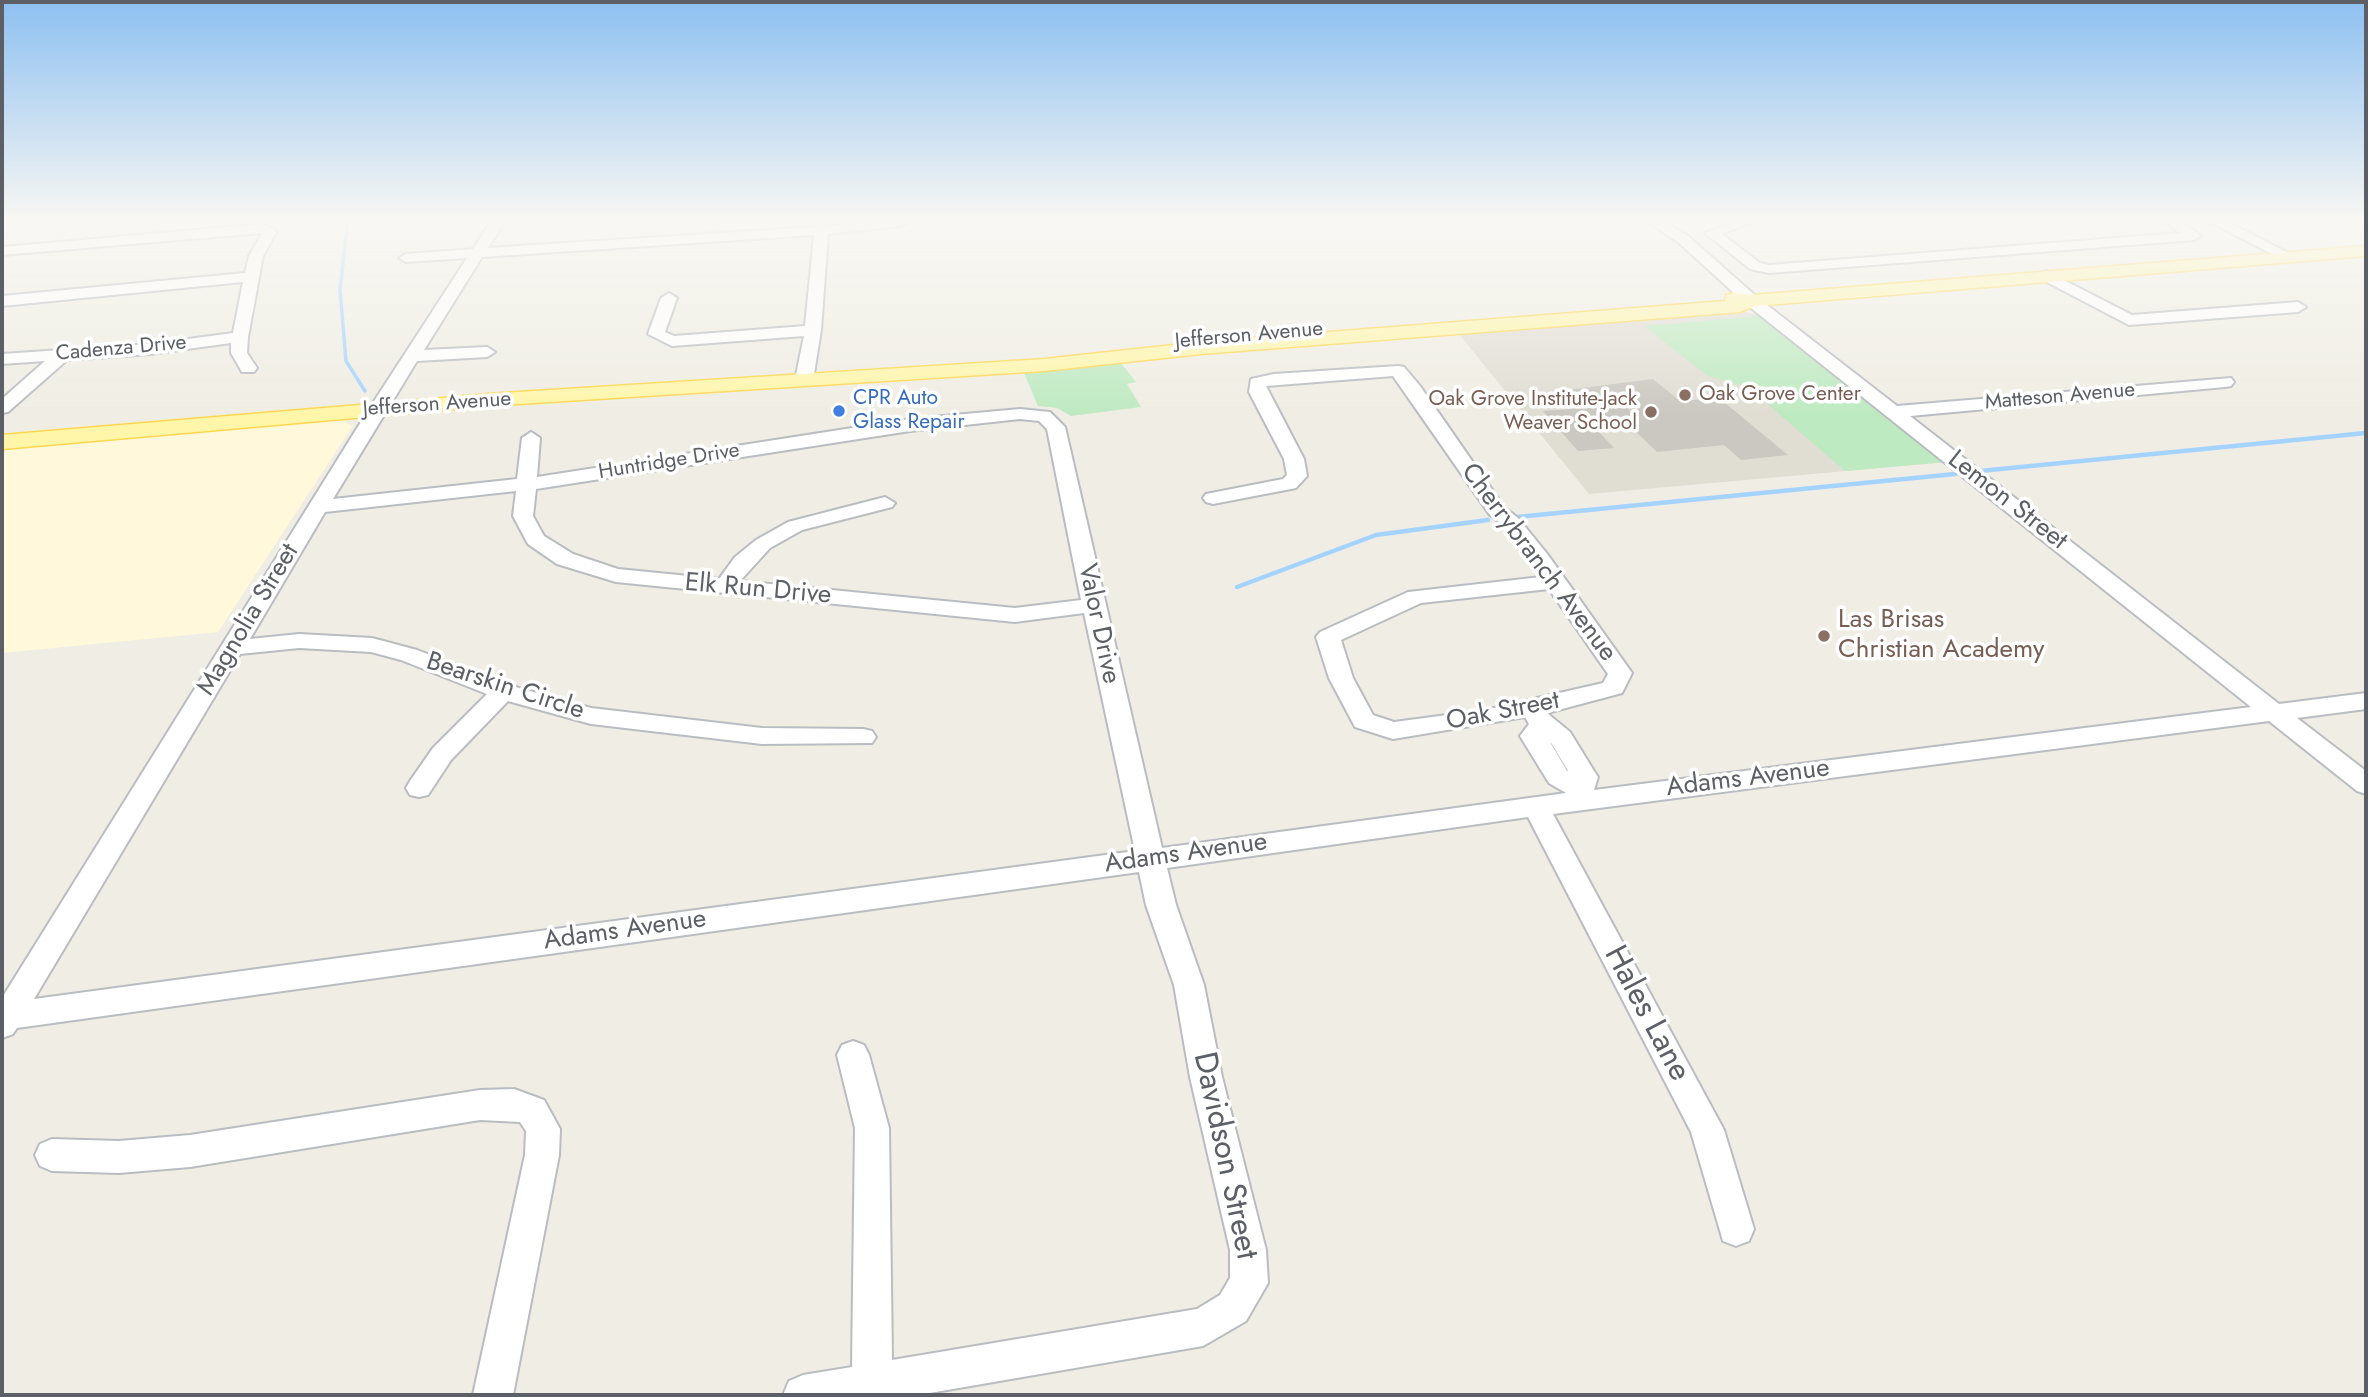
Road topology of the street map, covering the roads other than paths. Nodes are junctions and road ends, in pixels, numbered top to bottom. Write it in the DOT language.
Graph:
graph roads {
  1 [pos="188,283"];
  2 [pos="252,283"];
  3 [pos="459,283"];
  4 [pos="817,283"];
  5 [pos="1732,283"];
  6 [pos="1961,283"];
  7 [pos="2060,283"];
  8 [pos="669,298"];
  9 [pos="2,301"];
  10 [pos="1752,301"];
  11 [pos="2298,307"];
  12 [pos="1365,327"];
  13 [pos="813,330"];
  14 [pos="240,337"];
  15 [pos="1201,348"];
  16 [pos="487,352"];
  17 [pos="62,355"];
  18 [pos="411,356"];
  19 [pos="2,359"];
  20 [pos="248,368"];
  21 [pos="872,374"];
  22 [pos="804,380"];
  23 [pos="2225,382"];
  24 [pos="2,408"];
  25 [pos="378,409"];
  26 [pos="1894,412"];
  27 [pos="1020,414"];
  28 [pos="531,438"];
  29 [pos="2,442"];
  30 [pos="528,484"];
  31 [pos="1213,498"];
  32 [pos="885,503"];
  33 [pos="318,507"];
  34 [pos="1555,582"];
  35 [pos="726,585"];
  36 [pos="1093,605"];
  37 [pos="232,648"];
  38 [pos="1613,688"];
  39 [pos="503,692"];
  40 [pos="2366,701"];
  41 [pos="2274,713"];
  42 [pos="1536,716"];
  43 [pos="863,737"];
  44 [pos="2366,785"];
  45 [pos="419,788"];
  46 [pos="1583,795"];
  47 [pos="1536,807"];
  48 [pos="1152,859"];
  49 [pos="5,1020"];
  50 [pos="853,1055"];
  51 [pos="52,1155"];
  52 [pos="1736,1229"];
  53 [pos="872,1382"];
  54 [pos="493,1395"];
  55 [pos="803,1395"];
  1 -- 9 [label="street"];
  2 -- 14 [label="street"];
  3 -- 18 [label="street, Magnolia Street"];
  4 -- 13 [label="street"];
  5 -- 10 [label="street, Lemon Street"];
  6 -- 10 [label="main road, Jefferson Avenue"];
  7 -- 11 [label="street"];
  8 -- 13 [label="street"];
  10 -- 12 [label="main road, Jefferson Avenue"];
  10 -- 15 [label="main road, Jefferson Avenue"];
  10 -- 26 [label="street, Lemon Street"];
  12 -- 15 [label="main road"];
  12 -- 21 [label="main road, Jefferson Avenue"];
  13 -- 22 [label="street"];
  14 -- 17 [label="street, Cadenza Drive"];
  14 -- 20 [label="street"];
  15 -- 21 [label="main road, Jefferson Avenue"];
  16 -- 18 [label="street"];
  17 -- 19 [label="street, Cadenza Drive"];
  17 -- 24 [label="street"];
  18 -- 25 [label="street, Magnolia Street"];
  21 -- 22 [label="main road, Jefferson Avenue"];
  22 -- 25 [label="main road, Jefferson Avenue"];
  23 -- 26 [label="street, Matteson Avenue"];
  25 -- 29 [label="main road, Jefferson Avenue"];
  25 -- 33 [label="street, Magnolia Street"];
  26 -- 41 [label="street, Lemon Street"];
  27 -- 30 [label="street, Huntridge Drive"];
  27 -- 36 [label="street, Valor Drive"];
  28 -- 30 [label="street, Elk Run Drive"];
  30 -- 33 [label="street, Huntridge Drive"];
  30 -- 35 [label="street, Elk Run Drive"];
  31 -- 34 [label="street, Cherrybranch Avenue"];
  32 -- 35 [label="street"];
  33 -- 37 [label="street, Magnolia Street"];
  34 -- 38 [label="street, Cherrybranch Avenue"];
  34 -- 42 [label="street, Oak Street"];
  35 -- 36 [label="street, Elk Run Drive"];
  36 -- 48 [label="street, Valor Drive"];
  37 -- 39 [label="street, Bearskin Circle"];
  37 -- 49 [label="street, Magnolia Street"];
  38 -- 42 [label="street, Oak Street"];
  39 -- 43 [label="street, Bearskin Circle"];
  39 -- 45 [label="street"];
  40 -- 41 [label="street, Adams Avenue"];
  41 -- 44 [label="street, Lemon Street"];
  41 -- 46 [label="street, Adams Avenue"];
  42 -- 46 [label="street"];
  46 -- 47 [label="street, Adams Avenue"];
  47 -- 48 [label="street, Adams Avenue"];
  47 -- 52 [label="street, Hales Lane"];
  48 -- 49 [label="street, Adams Avenue"];
  48 -- 53 [label="street, Davidson Street"];
  50 -- 53 [label="street"];
  51 -- 54 [label="street"];
  53 -- 55 [label="street, Davidson Street"];
}
